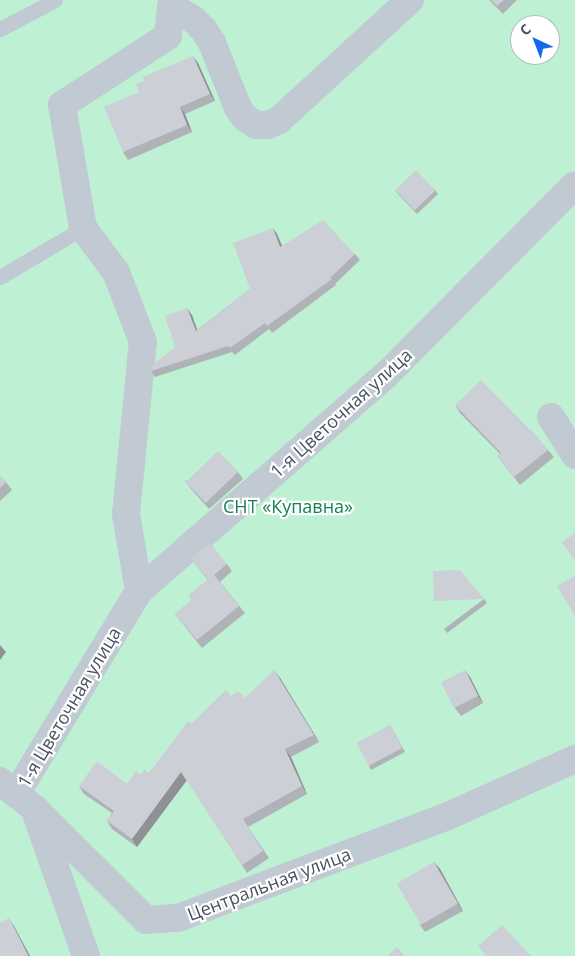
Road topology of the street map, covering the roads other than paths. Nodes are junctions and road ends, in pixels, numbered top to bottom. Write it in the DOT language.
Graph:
graph roads {
  1 [pos="55,0"];
  2 [pos="410,0"];
  3 [pos="170,3"];
  4 [pos="0,29"];
  5 [pos="575,185"];
  6 [pos="83,228"];
  7 [pos="0,277"];
  8 [pos="551,417"];
  9 [pos="575,455"];
  10 [pos="139,591"];
  11 [pos="575,759"];
  12 [pos="17,795"];
  13 [pos="86,956"];
  1 -- 4 [label="lane"];
  2 -- 3 [label="street"];
  3 -- 6 [label="street"];
  5 -- 10 [label="street, 1-я Цветочная улица"];
  6 -- 7 [label="lane"];
  6 -- 10 [label="street"];
  8 -- 9 [label="street"];
  10 -- 12 [label="street, 1-я Цветочная улица"];
  11 -- 12 [label="street, Центральная улица"];
  12 -- 13 [label="street"];
}
